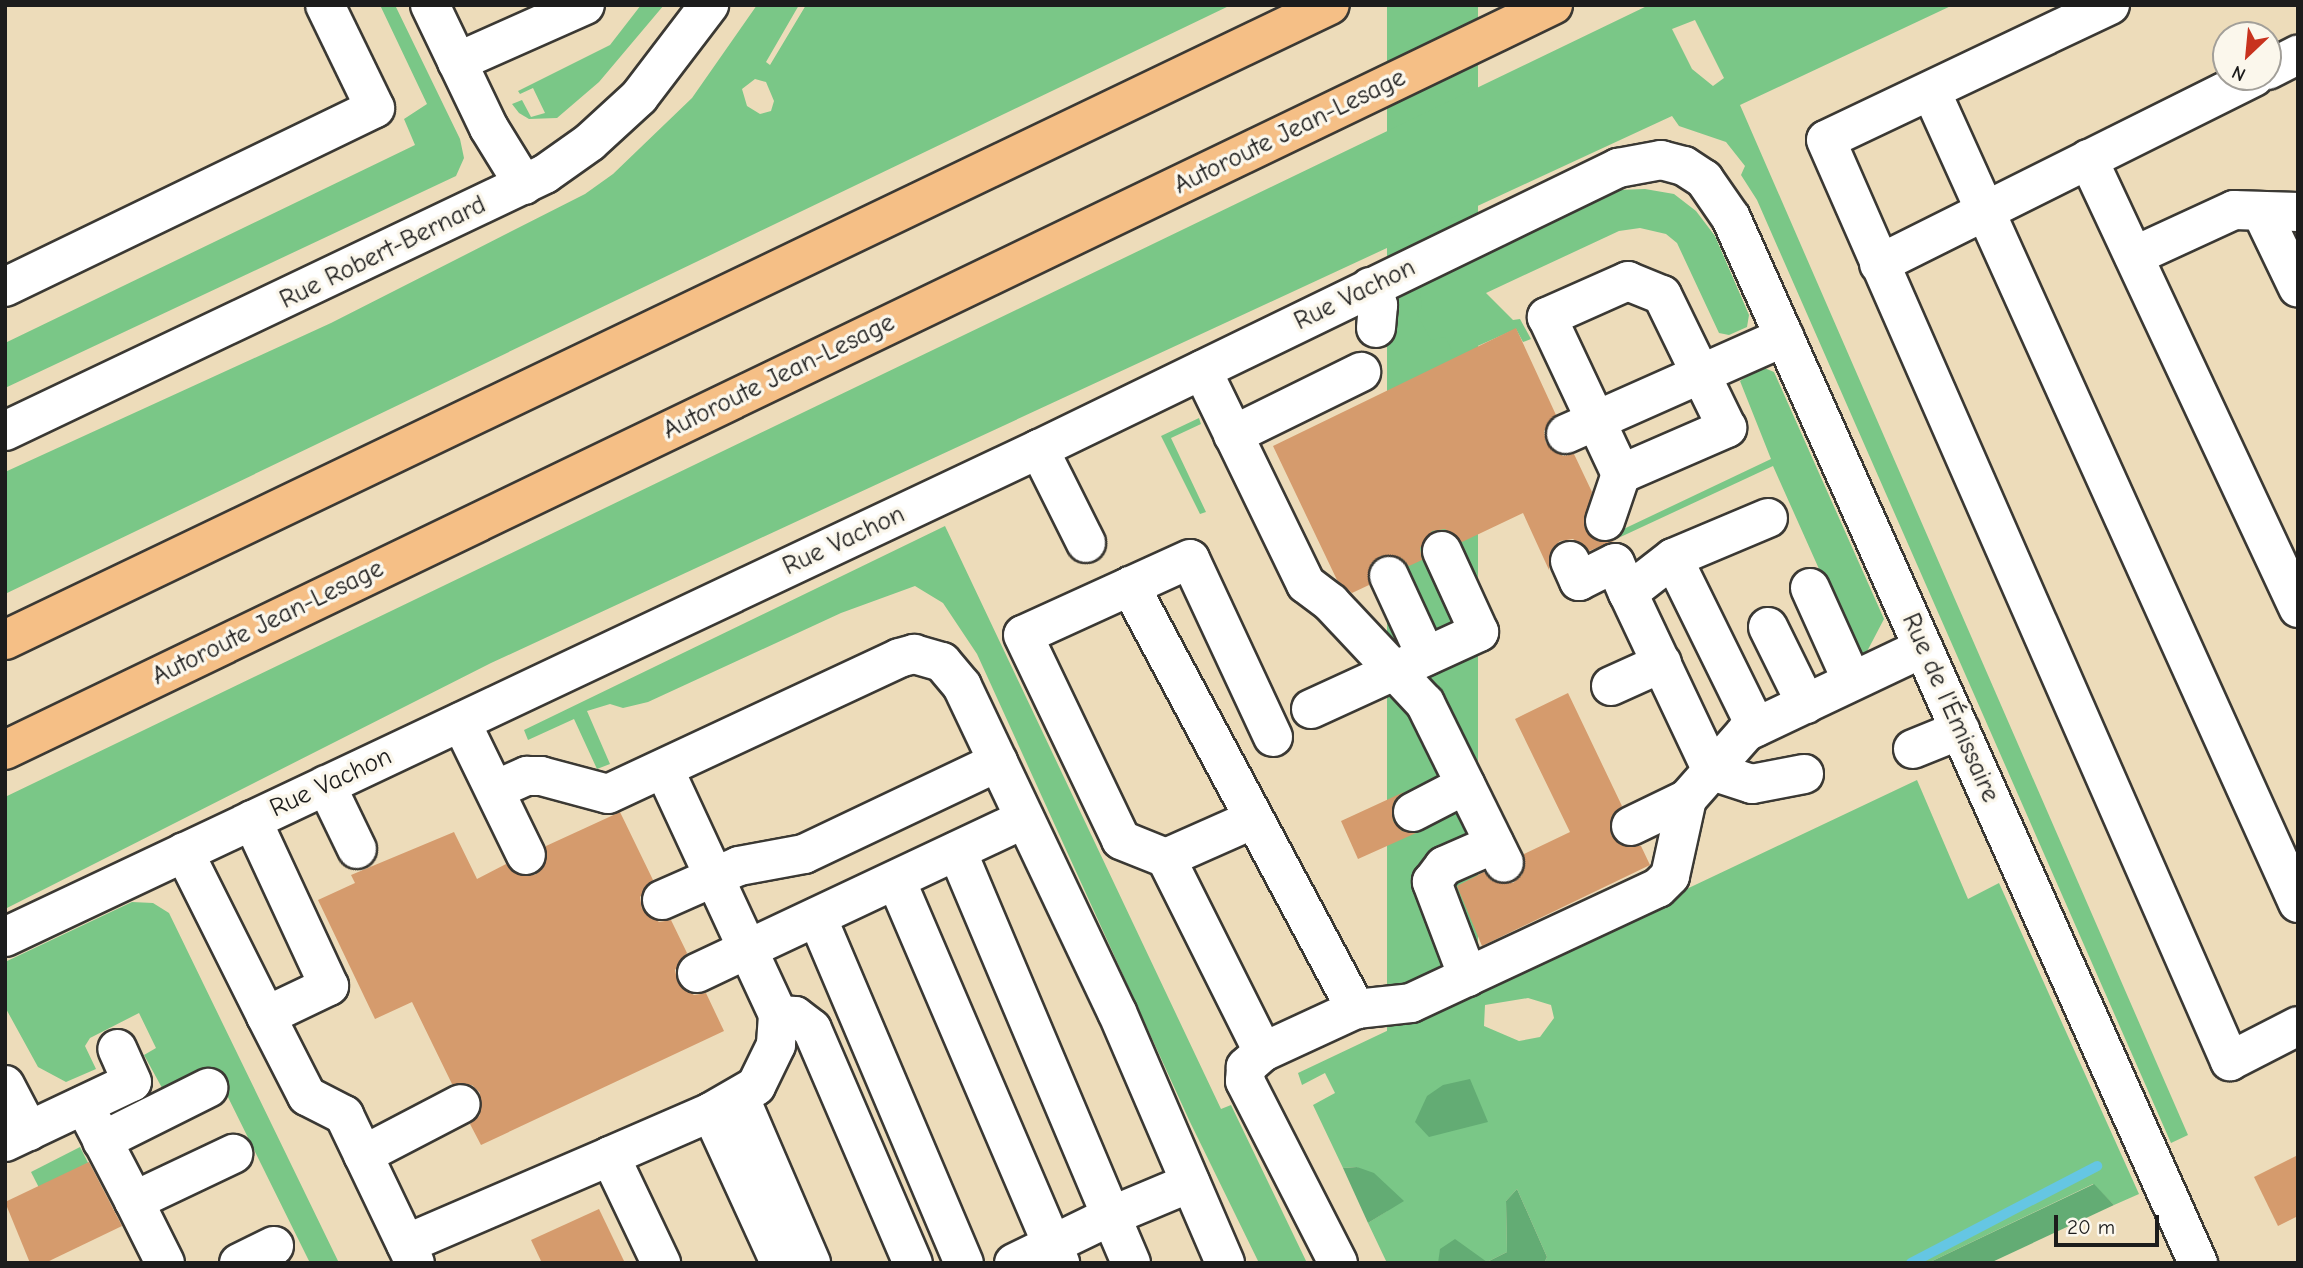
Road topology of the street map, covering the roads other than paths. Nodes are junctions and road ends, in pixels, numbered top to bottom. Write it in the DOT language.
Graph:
graph roads {
  1 [pos="325,5"];
  2 [pos="430,5"];
  3 [pos="584,5"];
  4 [pos="709,5"];
  5 [pos="1330,5"];
  6 [pos="1553,5"];
  7 [pos="2110,5"];
  8 [pos="2298,55"];
  9 [pos="457,62"];
  10 [pos="2282,63"];
  11 [pos="1931,91"];
  12 [pos="2226,91"];
  13 [pos="2088,159"];
  14 [pos="1684,166"];
  15 [pos="524,186"];
  16 [pos="2280,211"];
  17 [pos="1984,212"];
  18 [pos="2134,256"];
  19 [pos="1879,264"];
  20 [pos="5,287"];
  21 [pos="1370,288"];
  22 [pos="2298,288"];
  23 [pos="1376,328"];
  24 [pos="1784,337"];
  25 [pos="1202,370"];
  26 [pos="1361,372"];
  27 [pos="1702,374"];
  28 [pos="1580,428"];
  29 [pos="5,431"];
  30 [pos="1233,435"];
  31 [pos="1039,449"];
  32 [pos="1621,474"];
  33 [pos="1768,517"];
  34 [pos="1605,521"];
  35 [pos="1086,543"];
  36 [pos="1442,551"];
  37 [pos="1673,558"];
  38 [pos="1570,561"];
  39 [pos="1389,576"];
  40 [pos="1130,586"];
  41 [pos="1810,588"];
  42 [pos="1628,593"];
  43 [pos="2298,608"];
  44 [pos="1768,627"];
  45 [pos="5,640"];
  46 [pos="1923,648"];
  47 [pos="1661,663"];
  48 [pos="1410,664"];
  49 [pos="1852,681"];
  50 [pos="1611,686"];
  51 [pos="1806,704"];
  52 [pos="1311,709"];
  53 [pos="461,722"];
  54 [pos="1756,727"];
  55 [pos="1960,730"];
  56 [pos="1273,737"];
  57 [pos="1913,749"];
  58 [pos="5,750"];
  59 [pos="998,762"];
  60 [pos="664,769"];
  61 [pos="1712,771"];
  62 [pos="1804,774"];
  63 [pos="326,785"];
  64 [pos="1465,785"];
  65 [pos="495,790"];
  66 [pos="1687,799"];
  67 [pos="1413,812"];
  68 [pos="1025,819"];
  69 [pos="1254,819"];
  70 [pos="252,820"];
  71 [pos="1631,826"];
  72 [pos="357,849"];
  73 [pos="957,851"];
  74 [pos="184,852"];
  75 [pos="526,855"];
  76 [pos="1166,858"];
  77 [pos="715,874"];
  78 [pos="897,880"];
  79 [pos="662,900"];
  80 [pos="2298,903"];
  81 [pos="817,917"];
  82 [pos="5,937"];
  83 [pos="750,949"];
  84 [pos="696,973"];
  85 [pos="1468,977"];
  86 [pos="1356,1009"];
  87 [pos="778,1015"];
  88 [pos="266,1016"];
  89 [pos="2298,1026"];
  90 [pos="117,1049"];
  91 [pos="1263,1052"];
  92 [pos="5,1085"];
  93 [pos="208,1088"];
  94 [pos="461,1104"];
  95 [pos="84,1105"];
  96 [pos="725,1105"];
  97 [pos="17,1136"];
  98 [pos="102,1141"];
  99 [pos="233,1154"];
  100 [pos="363,1155"];
  101 [pos="610,1156"];
  102 [pos="1190,1183"];
  103 [pos="134,1201"];
  104 [pos="1111,1216"];
  105 [pos="274,1246"];
  106 [pos="410,1254"];
  107 [pos="1057,1254"];
  108 [pos="165,1263"];
  109 [pos="239,1263"];
  110 [pos="661,1263"];
  111 [pos="780,1263"];
  112 [pos="811,1263"];
  113 [pos="913,1263"];
  114 [pos="964,1263"];
  115 [pos="1014,1263"];
  116 [pos="1131,1263"];
  117 [pos="1225,1263"];
  118 [pos="1338,1263"];
  119 [pos="2198,1263"];
  1 -- 20 [label="street"];
  2 -- 9 [label="street"];
  3 -- 9 [label="street"];
  4 -- 15 [label="street, Rue Robert-Bernard"];
  5 -- 45 [label="highway"];
  6 -- 58 [label="highway, Autoroute Jean-Lesage"];
  7 -- 11 [label="street"];
  8 -- 10 [label="street"];
  9 -- 15 [label="street"];
  11 -- 17 [label="street"];
  11 -- 19 [label="street"];
  12 -- 13 [label="street"];
  13 -- 17 [label="street"];
  13 -- 18 [label="street"];
  14 -- 21 [label="street, Rue Vachon"];
  14 -- 24 [label="street, Rue de l'Émissaire"];
  15 -- 29 [label="street, Rue Robert-Bernard"];
  16 -- 18 [label="street"];
  16 -- 22 [label="street"];
  17 -- 19 [label="street"];
  17 -- 80 [label="street"];
  18 -- 43 [label="street"];
  19 -- 89 [label="street"];
  21 -- 23 [label="street"];
  21 -- 25 [label="street, Rue Vachon"];
  24 -- 27 [label="street"];
  24 -- 46 [label="street, Rue de l'Émissaire"];
  25 -- 30 [label="street"];
  25 -- 31 [label="street, Rue Vachon"];
  26 -- 30 [label="street"];
  27 -- 28 [label="street"];
  27 -- 28 [label="street"];
  27 -- 32 [label="street"];
  28 -- 32 [label="street"];
  30 -- 48 [label="street"];
  31 -- 35 [label="street"];
  31 -- 53 [label="street, Rue Vachon"];
  32 -- 34 [label="street"];
  33 -- 37 [label="street"];
  36 -- 48 [label="street"];
  37 -- 42 [label="street"];
  37 -- 54 [label="street"];
  38 -- 42 [label="street"];
  39 -- 48 [label="street"];
  40 -- 56 [label="street"];
  40 -- 69 [label="street"];
  40 -- 76 [label="street"];
  41 -- 49 [label="street"];
  42 -- 47 [label="street"];
  44 -- 51 [label="street"];
  46 -- 49 [label="street"];
  46 -- 55 [label="street, Rue de l'Émissaire"];
  47 -- 50 [label="street"];
  47 -- 61 [label="street"];
  48 -- 52 [label="street"];
  48 -- 64 [label="street"];
  49 -- 51 [label="street"];
  51 -- 54 [label="street"];
  53 -- 63 [label="street, Rue Vachon"];
  53 -- 65 [label="street"];
  54 -- 61 [label="street"];
  55 -- 57 [label="street"];
  55 -- 119 [label="street, Rue de l'Émissaire"];
  59 -- 60 [label="street"];
  59 -- 68 [label="street"];
  59 -- 77 [label="street"];
  60 -- 65 [label="street"];
  60 -- 77 [label="street"];
  61 -- 62 [label="street"];
  61 -- 66 [label="street"];
  63 -- 70 [label="street, Rue Vachon"];
  63 -- 72 [label="street"];
  64 -- 67 [label="street"];
  64 -- 85 [label="street"];
  65 -- 75 [label="street"];
  66 -- 71 [label="street"];
  66 -- 85 [label="street"];
  68 -- 73 [label="street"];
  68 -- 102 [label="street"];
  69 -- 76 [label="street"];
  69 -- 86 [label="street"];
  70 -- 74 [label="street, Rue Vachon"];
  70 -- 88 [label="street"];
  73 -- 78 [label="street"];
  73 -- 104 [label="street"];
  74 -- 82 [label="street, Rue Vachon"];
  74 -- 88 [label="street"];
  76 -- 91 [label="street"];
  77 -- 79 [label="street"];
  77 -- 83 [label="street"];
  78 -- 81 [label="street"];
  78 -- 107 [label="street"];
  81 -- 83 [label="street"];
  81 -- 114 [label="street"];
  83 -- 84 [label="street"];
  83 -- 87 [label="street"];
  85 -- 86 [label="street"];
  86 -- 91 [label="street"];
  87 -- 96 [label="street"];
  87 -- 113 [label="street"];
  88 -- 100 [label="street"];
  90 -- 95 [label="street"];
  91 -- 118 [label="street"];
  92 -- 97 [label="street"];
  93 -- 98 [label="street"];
  94 -- 100 [label="street"];
  95 -- 97 [label="street"];
  95 -- 98 [label="street"];
  96 -- 101 [label="street"];
  96 -- 111 [label="street"];
  96 -- 112 [label="street"];
  98 -- 103 [label="street"];
  99 -- 103 [label="street"];
  100 -- 106 [label="street"];
  101 -- 106 [label="street"];
  101 -- 110 [label="street"];
  102 -- 104 [label="street"];
  102 -- 117 [label="street"];
  103 -- 108 [label="street"];
  104 -- 107 [label="street"];
  104 -- 116 [label="street"];
  105 -- 109 [label="street"];
  107 -- 115 [label="street"];
}
